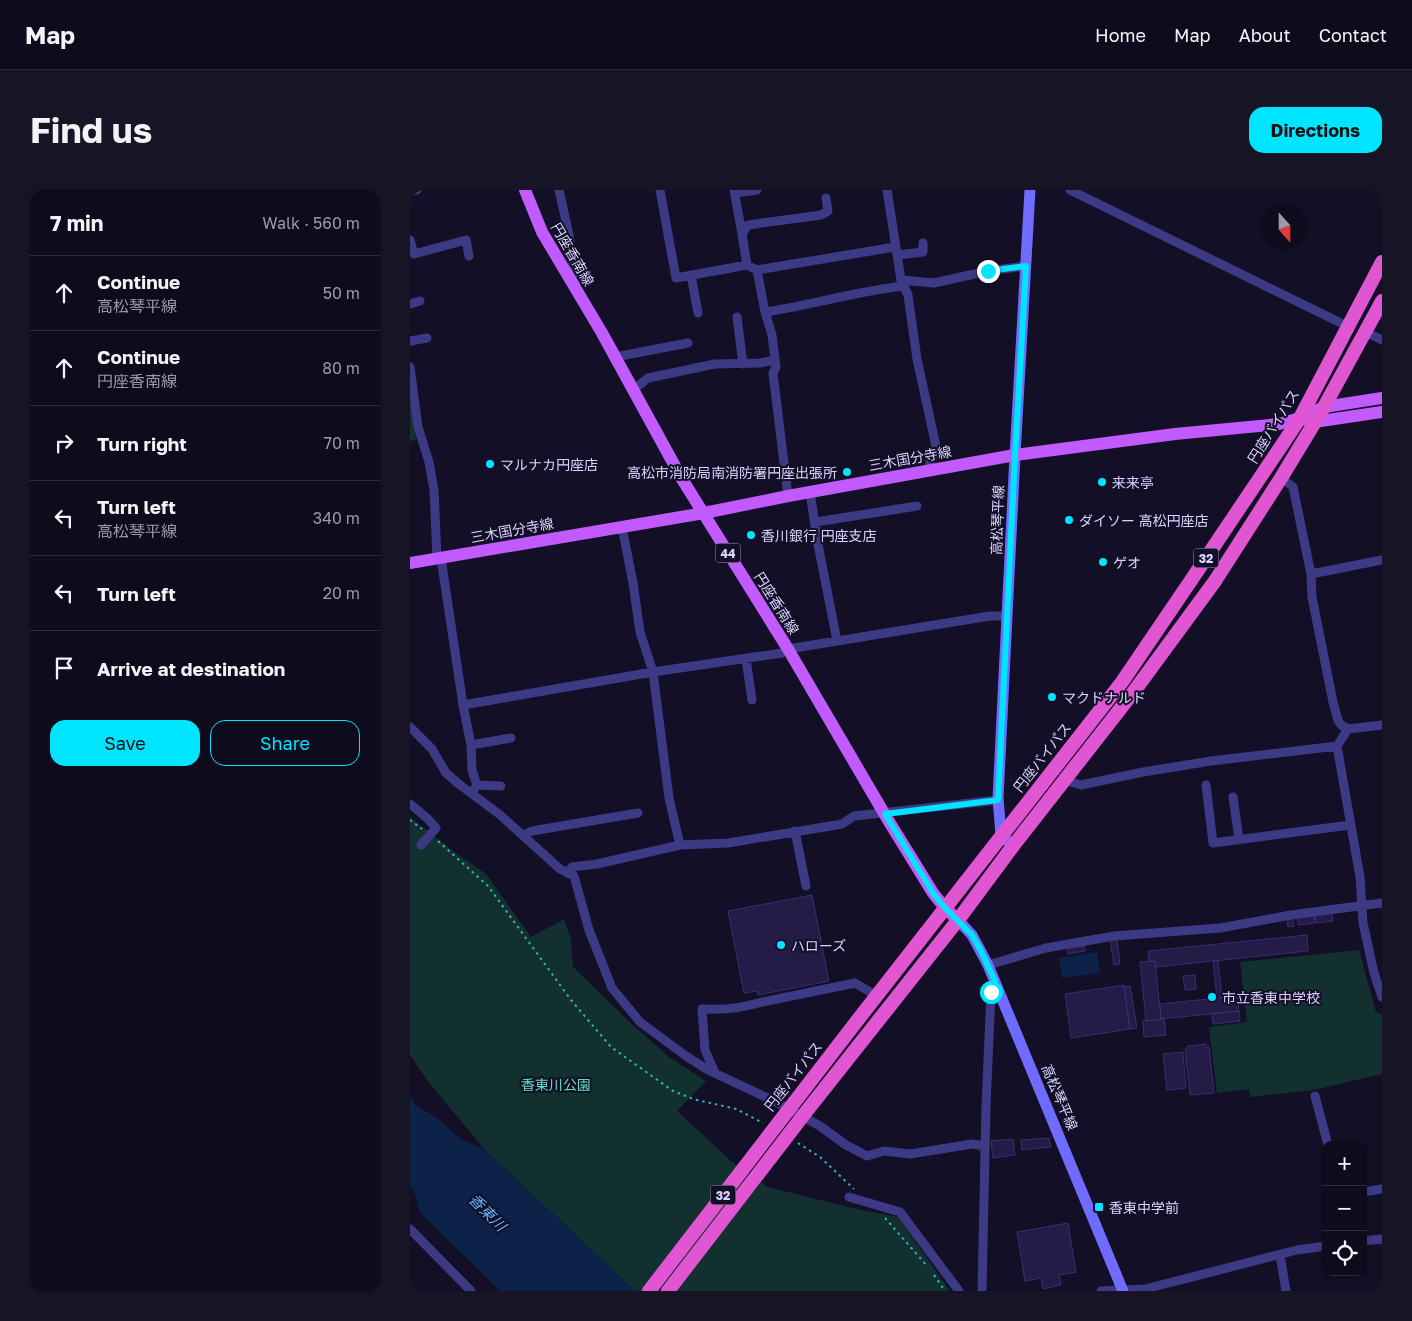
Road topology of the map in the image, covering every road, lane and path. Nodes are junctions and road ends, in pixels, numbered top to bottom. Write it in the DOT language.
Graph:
graph roads {
  1 [pos="525,190"];
  2 [pos="559,190"];
  3 [pos="660,190"];
  4 [pos="757,190"];
  5 [pos="887,190"];
  6 [pos="1030,190"];
  7 [pos="1070,190"];
  8 [pos="734,192"];
  9 [pos="826,198"];
  10 [pos="742,234"];
  11 [pos="410,240"];
  12 [pos="923,243"];
  13 [pos="897,251"];
  14 [pos="469,256"];
  15 [pos="1382,262"];
  16 [pos="747,265"];
  17 [pos="1026,266"];
  18 [pos="757,270"];
  19 [pos="691,275"];
  20 [pos="903,283"];
  21 [pos="577,291"];
  22 [pos="420,301"];
  23 [pos="1382,301"];
  24 [pos="410,304"];
  25 [pos="765,312"];
  26 [pos="698,313"];
  27 [pos="737,317"];
  28 [pos="1347,326"];
  29 [pos="1366,332"];
  30 [pos="426,338"];
  31 [pos="1382,340"];
  32 [pos="410,341"];
  33 [pos="688,343"];
  34 [pos="615,357"];
  35 [pos="775,360"];
  36 [pos="743,364"];
  37 [pos="410,367"];
  38 [pos="633,390"];
  39 [pos="1382,398"];
  40 [pos="1324,407"];
  41 [pos="1382,412"];
  42 [pos="1300,418"];
  43 [pos="1314,422"];
  44 [pos="1015,455"];
  45 [pos="930,470"];
  46 [pos="1281,478"];
  47 [pos="810,492"];
  48 [pos="788,496"];
  49 [pos="917,506"];
  50 [pos="704,513"];
  51 [pos="816,522"];
  52 [pos="622,527"];
  53 [pos="439,558"];
  54 [pos="1382,560"];
  55 [pos="410,563"];
  56 [pos="1311,574"];
  57 [pos="1008,616"];
  58 [pos="837,641"];
  59 [pos="788,649"];
  60 [pos="746,659"];
  61 [pos="653,672"];
  62 [pos="752,700"];
  63 [pos="463,705"];
  64 [pos="1382,725"];
  65 [pos="410,727"];
  66 [pos="1348,729"];
  67 [pos="511,738"];
  68 [pos="471,745"];
  69 [pos="1337,746"];
  70 [pos="1064,780"];
  71 [pos="501,786"];
  72 [pos="1206,786"];
  73 [pos="474,789"];
  74 [pos="1233,798"];
  75 [pos="998,800"];
  76 [pos="410,804"];
  77 [pos="638,813"];
  78 [pos="885,814"];
  79 [pos="1350,825"];
  80 [pos="795,831"];
  81 [pos="523,835"];
  82 [pos="1001,835"];
  83 [pos="1239,839"];
  84 [pos="422,845"];
  85 [pos="680,845"];
  86 [pos="1013,846"];
  87 [pos="567,873"];
  88 [pos="806,886"];
  89 [pos="1382,903"];
  90 [pos="1362,906"];
  91 [pos="945,908"];
  92 [pos="958,920"];
  93 [pos="988,965"];
  94 [pos="995,981"];
  95 [pos="876,996"];
  96 [pos="1382,997"];
  97 [pos="715,1074"];
  98 [pos="1315,1096"];
  99 [pos="1327,1141"];
  100 [pos="985,1146"];
  101 [pos="1382,1189"];
  102 [pos="1367,1191"];
  103 [pos="849,1197"];
  104 [pos="410,1229"];
  105 [pos="1382,1239"];
  106 [pos="1367,1241"];
  107 [pos="1322,1247"];
  108 [pos="1280,1255"];
  109 [pos="1123,1290"];
  110 [pos="471,1291"];
  111 [pos="649,1291"];
  112 [pos="668,1291"];
  113 [pos="958,1291"];
  114 [pos="982,1291"];
  115 [pos="1101,1291"];
  116 [pos="1286,1291"];
  1 -- 21 [label="main road, 円座香南線 / 44"];
  2 -- 21 [label="street"];
  3 -- 19 [label="street"];
  4 -- 8 [label="street"];
  5 -- 13 [label="street"];
  6 -- 17 [label="main road, 高松琴平線"];
  7 -- 28 [label="street"];
  8 -- 10 [label="street"];
  9 -- 10 [label="street"];
  10 -- 16 [label="street"];
  11 -- 14 [label="street"];
  12 -- 13 [label="street"];
  13 -- 18 [label="street"];
  13 -- 20 [label="street"];
  15 -- 28 [label="highway, 円座バイパス / 32"];
  16 -- 18 [label="street"];
  16 -- 19 [label="street"];
  17 -- 20 [label="street"];
  17 -- 44 [label="main road, 高松琴平線"];
  18 -- 25 [label="street"];
  19 -- 26 [label="street"];
  20 -- 25 [label="street"];
  20 -- 45 [label="street"];
  21 -- 34 [label="main road, 円座香南線 / 44"];
  22 -- 24 [label="street"];
  23 -- 29 [label="highway, 32"];
  25 -- 35 [label="street"];
  27 -- 36 [label="street"];
  28 -- 42 [label="highway, 円座バイパス / 32"];
  29 -- 31 [label="street"];
  29 -- 40 [label="highway, 32"];
  30 -- 32 [label="street"];
  33 -- 34 [label="street"];
  34 -- 38 [label="main road, 円座香南線 / 44"];
  35 -- 36 [label="street"];
  35 -- 48 [label="street"];
  36 -- 38 [label="street"];
  37 -- 53 [label="street"];
  38 -- 50 [label="main road, 円座香南線 / 44"];
  39 -- 40 [label="main road, 三木国分寺線"];
  40 -- 42 [label="main road, 三木国分寺線"];
  40 -- 43 [label="highway, 32"];
  41 -- 43 [label="main road"];
  42 -- 43 [label="main road"];
  42 -- 44 [label="main road, 三木国分寺線"];
  42 -- 82 [label="highway, 円座バイパス / 32"];
  43 -- 46 [label="highway, 32"];
  44 -- 45 [label="main road, 三木国分寺線"];
  44 -- 57 [label="main road, 高松琴平線"];
  45 -- 47 [label="main road, 三木国分寺線"];
  46 -- 56 [label="street"];
  46 -- 70 [label="highway, 32"];
  47 -- 48 [label="main road, 三木国分寺線"];
  47 -- 51 [label="street"];
  48 -- 50 [label="main road, 三木国分寺線"];
  49 -- 51 [label="street"];
  50 -- 52 [label="main road, 三木国分寺線"];
  50 -- 59 [label="main road, 円座香南線 / 44"];
  51 -- 58 [label="street"];
  52 -- 53 [label="main road, 三木国分寺線"];
  52 -- 61 [label="street"];
  53 -- 55 [label="main road, 三木国分寺線"];
  53 -- 63 [label="street"];
  54 -- 56 [label="street"];
  56 -- 66 [label="street"];
  57 -- 58 [label="street"];
  57 -- 75 [label="main road, 高松琴平線"];
  58 -- 59 [label="street"];
  59 -- 60 [label="street"];
  59 -- 78 [label="main road, 円座香南線 / 44"];
  60 -- 61 [label="street"];
  60 -- 62 [label="street"];
  61 -- 63 [label="street"];
  61 -- 85 [label="street"];
  63 -- 68 [label="street"];
  64 -- 66 [label="street"];
  65 -- 73 [label="street"];
  66 -- 69 [label="street"];
  67 -- 68 [label="street"];
  68 -- 73 [label="street"];
  69 -- 70 [label="street"];
  69 -- 79 [label="street"];
  70 -- 86 [label="highway, 32"];
  71 -- 73 [label="street"];
  72 -- 83 [label="street"];
  73 -- 81 [label="street"];
  74 -- 83 [label="street"];
  75 -- 78 [label="street"];
  75 -- 82 [label="main road, 高松琴平線"];
  76 -- 84 [label="street"];
  77 -- 81 [label="street"];
  78 -- 80 [label="street"];
  78 -- 91 [label="main road, 円座香南線 / 44"];
  79 -- 83 [label="street"];
  79 -- 90 [label="street"];
  80 -- 85 [label="street"];
  80 -- 88 [label="street"];
  81 -- 87 [label="street"];
  82 -- 86 [label="main road"];
  82 -- 91 [label="highway, 円座バイパス / 32"];
  85 -- 87 [label="street"];
  86 -- 92 [label="highway, 32"];
  87 -- 97 [label="street"];
  89 -- 90 [label="street"];
  90 -- 93 [label="street"];
  90 -- 96 [label="street"];
  91 -- 92 [label="main road, 円座香南線 / 44"];
  91 -- 95 [label="highway, 円座バイパス / 32"];
  92 -- 93 [label="main road, 高松琴平線"];
  92 -- 112 [label="highway, 32"];
  93 -- 94 [label="main road, 高松琴平線"];
  94 -- 100 [label="street"];
  94 -- 109 [label="main road, 高松琴平線"];
  95 -- 97 [label="street"];
  95 -- 111 [label="highway, 円座バイパス / 32"];
  97 -- 100 [label="street"];
  98 -- 99 [label="street"];
  100 -- 114 [label="street"];
  101 -- 102 [label="street"];
  103 -- 113 [label="street"];
  104 -- 110 [label="street"];
  105 -- 106 [label="street"];
  107 -- 108 [label="street"];
  108 -- 109 [label="street"];
  108 -- 116 [label="street"];
  109 -- 115 [label="street"];
}
